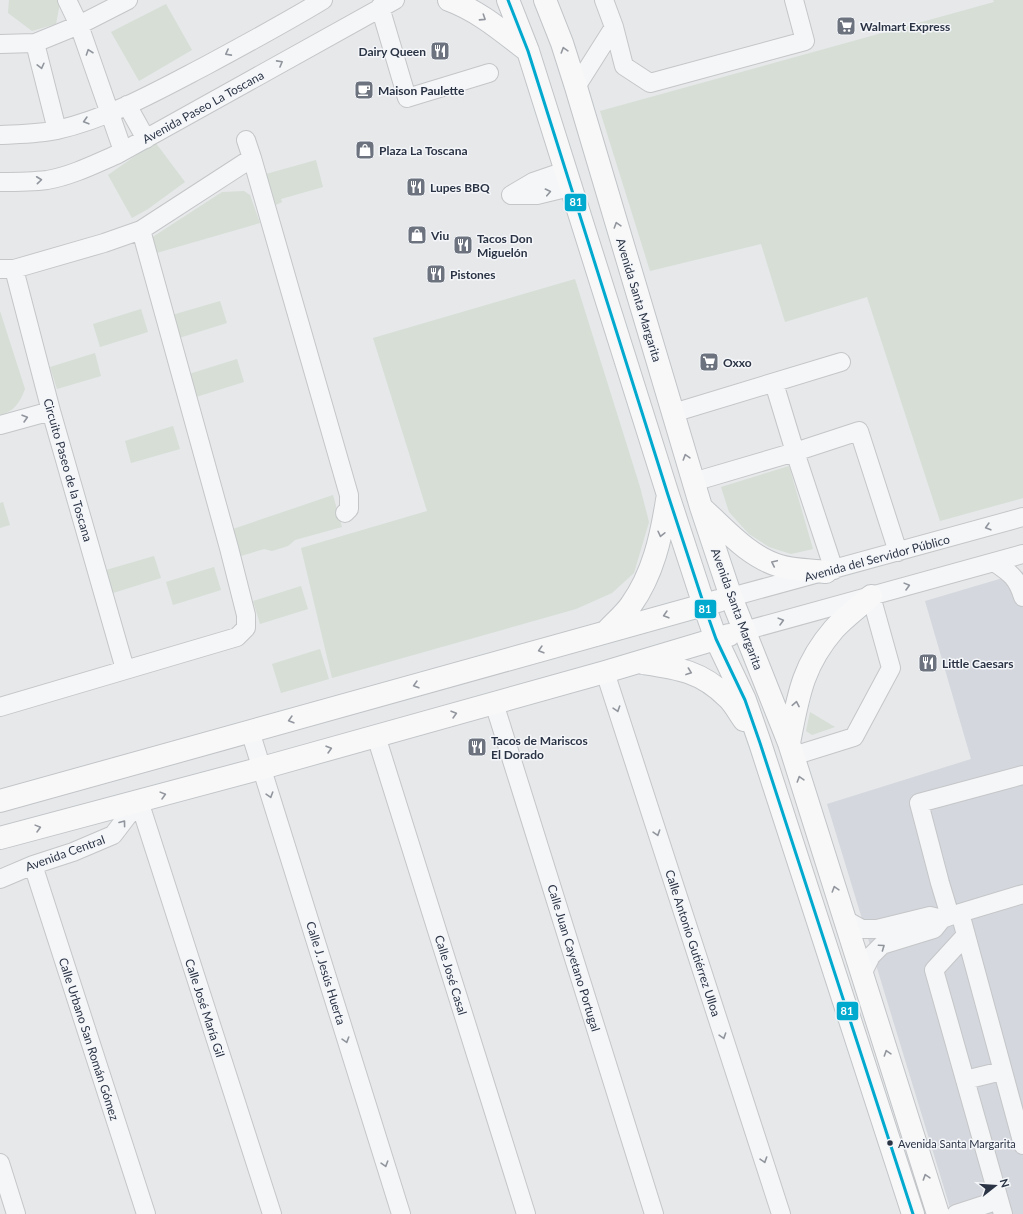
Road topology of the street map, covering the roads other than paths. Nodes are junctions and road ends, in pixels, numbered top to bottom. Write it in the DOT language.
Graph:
graph roads {
  1 [pos="67,0"];
  2 [pos="128,0"];
  3 [pos="323,0"];
  4 [pos="449,0"];
  5 [pos="508,0"];
  6 [pos="545,0"];
  7 [pos="604,0"];
  8 [pos="794,0"];
  9 [pos="387,4"];
  10 [pos="79,25"];
  11 [pos="614,27"];
  12 [pos="36,43"];
  13 [pos="0,44"];
  14 [pos="528,51"];
  15 [pos="489,73"];
  16 [pos="576,87"];
  17 [pos="127,105"];
  18 [pos="110,113"];
  19 [pos="57,130"];
  20 [pos="0,135"];
  21 [pos="146,139"];
  22 [pos="246,140"];
  23 [pos="123,151"];
  24 [pos="252,158"];
  25 [pos="0,182"];
  26 [pos="141,230"];
  27 [pos="7,269"];
  28 [pos="841,362"];
  29 [pos="774,383"];
  30 [pos="51,411"];
  31 [pos="673,413"];
  32 [pos="0,425"];
  33 [pos="795,452"];
  34 [pos="693,482"];
  35 [pos="668,495"];
  36 [pos="701,507"];
  37 [pos="345,513"];
  38 [pos="1023,517"];
  39 [pos="898,552"];
  40 [pos="1023,554"];
  41 [pos="994,562"];
  42 [pos="830,571"];
  43 [pos="871,596"];
  44 [pos="731,597"];
  45 [pos="1023,597"];
  46 [pos="704,605"];
  47 [pos="744,631"];
  48 [pos="606,632"];
  49 [pos="716,638"];
  50 [pos="638,662"];
  51 [pos="125,669"];
  52 [pos="605,672"];
  53 [pos="494,703"];
  54 [pos="0,707"];
  55 [pos="250,731"];
  56 [pos="376,736"];
  57 [pos="760,743"];
  58 [pos="791,750"];
  59 [pos="262,768"];
  60 [pos="1023,775"];
  61 [pos="0,801"];
  62 [pos="139,801"];
  63 [pos="0,838"];
  64 [pos="33,865"];
  65 [pos="0,879"];
  66 [pos="1023,894"];
  67 [pos="950,916"];
  68 [pos="844,919"];
  69 [pos="966,935"];
  70 [pos="862,974"];
  71 [pos="1002,1070"];
  72 [pos="966,1080"];
  73 [pos="1023,1145"];
  74 [pos="0,1163"];
  75 [pos="1001,1210"];
  76 [pos="16,1214"];
  77 [pos="146,1214"];
  78 [pos="272,1214"];
  79 [pos="401,1214"];
  80 [pos="526,1214"];
  81 [pos="654,1214"];
  82 [pos="781,1214"];
  83 [pos="913,1214"];
  84 [pos="938,1214"];
  85 [pos="956,1214"];
  1 -- 10 [label="street"];
  2 -- 10 [label="street"];
  3 -- 17 [label="street, one-way"];
  4 -- 14 [label="main road, one-way"];
  5 -- 14 [label="main road"];
  16 -- 6 [label="main road, Avenida Santa Margarita, one-way"];
  7 -- 11 [label="street"];
  8 -- 11 [label="street"];
  9 -- 15 [label="street"];
  21 -- 9 [label="street, Avenida Paseo La Toscana, one-way"];
  10 -- 12 [label="street"];
  18 -- 10 [label="street, one-way"];
  11 -- 16 [label="street"];
  12 -- 13 [label="street"];
  12 -- 19 [label="street, one-way"];
  14 -- 35 [label="main road, one-way"];
  31 -- 16 [label="main road, Avenida Santa Margarita, one-way"];
  17 -- 18 [label="street"];
  17 -- 21 [label="street"];
  18 -- 19 [label="street, one-way"];
  18 -- 23 [label="street"];
  19 -- 20 [label="street"];
  21 -- 23 [label="street, Avenida Paseo La Toscana"];
  22 -- 24 [label="street"];
  25 -- 23 [label="street, Avenida Paseo La Toscana, one-way"];
  24 -- 26 [label="street"];
  24 -- 37 [label="street"];
  26 -- 27 [label="street"];
  26 -- 51 [label="street"];
  27 -- 30 [label="street, Circuito Paseo de la Toscana"];
  28 -- 29 [label="street"];
  29 -- 31 [label="street"];
  29 -- 33 [label="street"];
  32 -- 30 [label="street, one-way"];
  30 -- 51 [label="street, Circuito Paseo de la Toscana"];
  34 -- 31 [label="main road, Avenida Santa Margarita, one-way"];
  33 -- 34 [label="street"];
  33 -- 39 [label="street"];
  33 -- 42 [label="street"];
  34 -- 36 [label="main road, Avenida Santa Margarita"];
  35 -- 46 [label="main road"];
  35 -- 48 [label="main road, one-way"];
  42 -- 36 [label="main road, one-way"];
  36 -- 44 [label="main road, Avenida Santa Margarita"];
  38 -- 39 [label="street, Avenida del Servidor Público, one-way"];
  39 -- 42 [label="street, Avenida del Servidor Público"];
  40 -- 41 [label="street"];
  43 -- 41 [label="street, one-way"];
  41 -- 45 [label="street"];
  42 -- 44 [label="street, Avenida del Servidor Público"];
  47 -- 43 [label="street, one-way"];
  58 -- 43 [label="main road, one-way"];
  43 -- 58 [label="street"];
  44 -- 46 [label="main road"];
  44 -- 47 [label="main road, Avenida Santa Margarita"];
  46 -- 48 [label="main road, one-way"];
  46 -- 49 [label="main road"];
  47 -- 49 [label="main road"];
  47 -- 58 [label="main road, Avenida Santa Margarita"];
  48 -- 55 [label="main road, one-way"];
  49 -- 50 [label="main road"];
  49 -- 57 [label="main road"];
  50 -- 52 [label="main road"];
  50 -- 57 [label="main road, one-way"];
  51 -- 54 [label="street"];
  52 -- 53 [label="main road"];
  52 -- 82 [label="street, Calle Antonio Gutiérrez Ulloa, one-way"];
  56 -- 53 [label="main road, one-way"];
  53 -- 81 [label="street, Calle Juan Cayetano Portugal"];
  55 -- 59 [label="street, Calle J. Jesús Huerta"];
  55 -- 61 [label="main road"];
  59 -- 56 [label="main road, one-way"];
  56 -- 80 [label="street, Calle José Casal"];
  57 -- 83 [label="main road"];
  68 -- 58 [label="main road, Avenida Santa Margarita, one-way"];
  62 -- 59 [label="main road, one-way"];
  59 -- 79 [label="street, Calle J. Jesús Huerta, one-way"];
  60 -- 67 [label="street"];
  63 -- 62 [label="main road, one-way"];
  64 -- 62 [label="street, Avenida Central, one-way"];
  62 -- 78 [label="street, Calle José María Gil"];
  64 -- 65 [label="street, Avenida Central"];
  64 -- 77 [label="street, Calle Urbano San Román Gómez"];
  66 -- 67 [label="street"];
  67 -- 68 [label="street"];
  67 -- 69 [label="street"];
  70 -- 67 [label="street, one-way"];
  68 -- 70 [label="main road, Avenida Santa Margarita"];
  69 -- 71 [label="street"];
  69 -- 72 [label="street"];
  84 -- 70 [label="main road, Avenida Santa Margarita, one-way"];
  71 -- 72 [label="street"];
  71 -- 73 [label="street"];
  72 -- 75 [label="street"];
  74 -- 76 [label="street"];
  75 -- 85 [label="street"];
}
